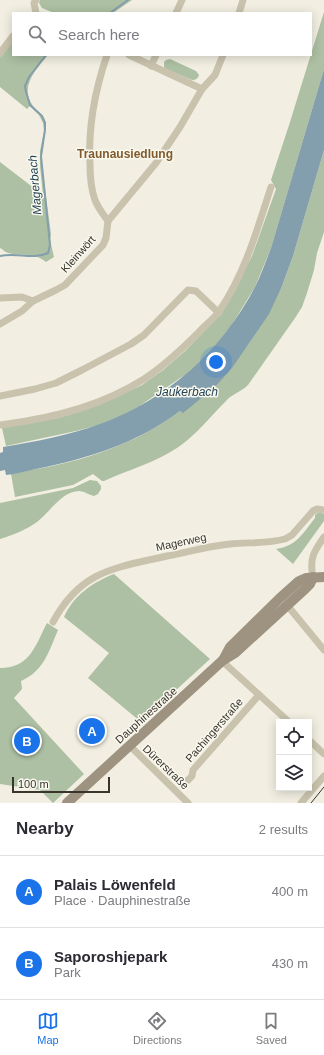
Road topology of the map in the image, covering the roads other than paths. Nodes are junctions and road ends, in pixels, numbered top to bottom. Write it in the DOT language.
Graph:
graph roads {
  1 [pos="36,0"];
  2 [pos="182,0"];
  3 [pos="243,0"];
  4 [pos="37,12"];
  5 [pos="176,12"];
  6 [pos="239,12"];
  7 [pos="12,37"];
  8 [pos="0,53"];
  9 [pos="107,56"];
  10 [pos="131,56"];
  11 [pos="156,56"];
  12 [pos="223,56"];
  13 [pos="151,66"];
  14 [pos="202,89"];
  15 [pos="270,187"];
  16 [pos="108,221"];
  17 [pos="0,298"];
  18 [pos="33,301"];
  19 [pos="219,313"];
  20 [pos="0,324"];
  21 [pos="0,396"];
  22 [pos="0,425"];
  23 [pos="324,510"];
  24 [pos="324,537"];
  25 [pos="313,577"];
  26 [pos="324,577"];
  27 [pos="287,605"];
  28 [pos="53,622"];
  29 [pos="324,650"];
  30 [pos="222,661"];
  31 [pos="259,695"];
  32 [pos="286,719"];
  33 [pos="312,743"];
  34 [pos="130,746"];
  35 [pos="324,754"];
  36 [pos="324,776"];
  37 [pos="188,780"];
  38 [pos="67,803"];
  39 [pos="188,803"];
  40 [pos="301,803"];
  1 -- 4 [label="street"];
  2 -- 5 [label="street"];
  3 -- 6 [label="street"];
  7 -- 8 [label="street"];
  9 -- 16 [label="street"];
  10 -- 13 [label="street"];
  11 -- 13 [label="street"];
  12 -- 14 [label="street"];
  13 -- 14 [label="street"];
  14 -- 16 [label="street"];
  15 -- 19 [label="street"];
  16 -- 18 [label="street, Kleinwört"];
  17 -- 18 [label="street"];
  18 -- 20 [label="street, Kleinwört"];
  19 -- 21 [label="street"];
  19 -- 22 [label="street"];
  23 -- 28 [label="street, Magerweg"];
  24 -- 25 [label="street"];
  25 -- 26 [label="main road, Dauphinestraße"];
  25 -- 27 [label="main road, Dauphinestraße"];
  25 -- 30 [label="main road, Dauphinestraße"];
  27 -- 29 [label="street"];
  27 -- 30 [label="main road, Dauphinestraße"];
  30 -- 31 [label="street"];
  30 -- 34 [label="main road, Dauphinestraße"];
  31 -- 32 [label="street"];
  31 -- 37 [label="street, Pachingerstraße"];
  33 -- 35 [label="street"];
  34 -- 38 [label="main road, Dauphinestraße"];
  34 -- 39 [label="street, Dürerstraße"];
  36 -- 40 [label="street"];
}
